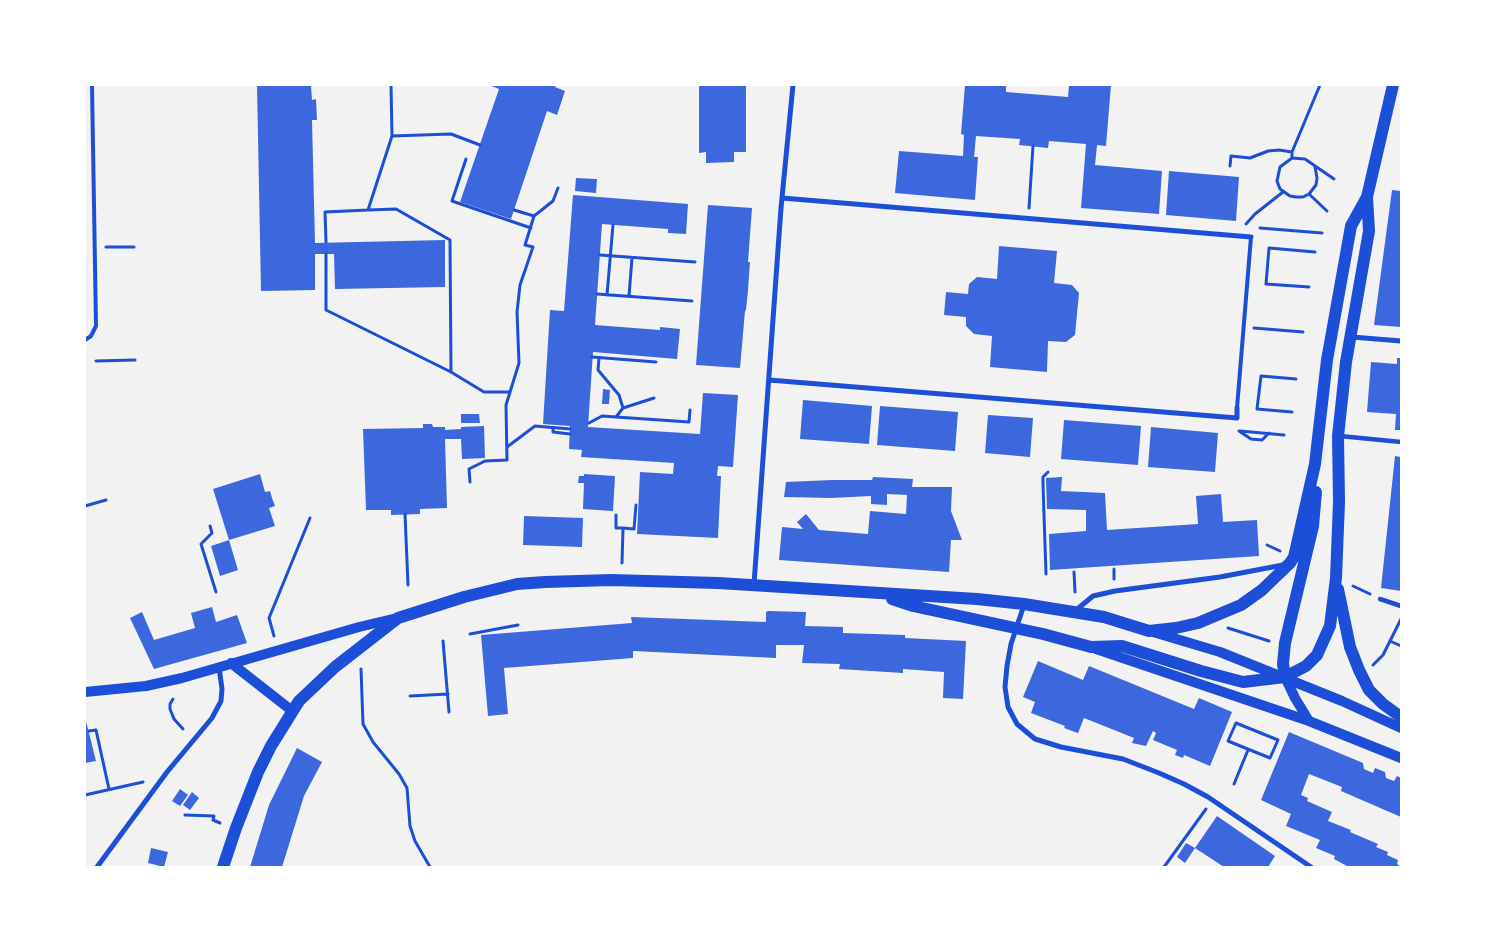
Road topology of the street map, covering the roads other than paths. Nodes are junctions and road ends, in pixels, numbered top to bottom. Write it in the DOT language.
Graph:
graph roads {
  1 [pos="92,85"];
  2 [pos="792,85"];
  3 [pos="1393,85"];
  4 [pos="1367,197"];
  5 [pos="782,198"];
  6 [pos="1251,237"];
  7 [pos="1350,336"];
  8 [pos="85,340"];
  9 [pos="1401,341"];
  10 [pos="769,380"];
  11 [pos="1237,408"];
  12 [pos="1338,436"];
  13 [pos="1401,442"];
  14 [pos="1315,464"];
  15 [pos="1290,563"];
  16 [pos="1336,578"];
  17 [pos="754,585"];
  18 [pos="872,593"];
  19 [pos="1380,599"];
  20 [pos="1024,604"];
  21 [pos="1401,606"];
  22 [pos="1074,611"];
  23 [pos="398,618"];
  24 [pos="1016,628"];
  25 [pos="1149,631"];
  26 [pos="1091,647"];
  27 [pos="231,663"];
  28 [pos="219,667"];
  29 [pos="1285,677"];
  30 [pos="85,692"];
  31 [pos="291,710"];
  32 [pos="1401,717"];
  33 [pos="1309,721"];
  34 [pos="1401,728"];
  35 [pos="1401,758"];
  36 [pos="97,867"];
  37 [pos="224,867"];
  38 [pos="1311,867"];
  1 -- 8 [label="lane"];
  2 -- 5 [label="street"];
  3 -- 4 [label="main road"];
  4 -- 7 [label="main road"];
  4 -- 14 [label="main road"];
  5 -- 6 [label="street"];
  5 -- 10 [label="street"];
  6 -- 11 [label="lane"];
  7 -- 9 [label="street"];
  7 -- 12 [label="main road"];
  10 -- 11 [label="street"];
  10 -- 17 [label="street"];
  12 -- 13 [label="street"];
  12 -- 16 [label="main road"];
  14 -- 15 [label="main road"];
  14 -- 29 [label="main road"];
  15 -- 22 [label="street"];
  15 -- 25 [label="main road"];
  16 -- 29 [label="main road"];
  16 -- 32 [label="main road"];
  17 -- 18 [label="main road"];
  17 -- 23 [label="main road"];
  18 -- 20 [label="main road"];
  18 -- 24 [label="main road"];
  19 -- 21 [label="street"];
  20 -- 22 [label="main road"];
  20 -- 24 [label="street"];
  22 -- 25 [label="main road"];
  23 -- 27 [label="main road"];
  23 -- 31 [label="main road"];
  24 -- 26 [label="main road"];
  24 -- 38 [label="street"];
  25 -- 29 [label="main road"];
  26 -- 29 [label="main road"];
  26 -- 33 [label="main road"];
  27 -- 28 [label="main road"];
  27 -- 31 [label="main road"];
  28 -- 30 [label="main road"];
  28 -- 36 [label="street"];
  29 -- 33 [label="main road"];
  29 -- 34 [label="main road"];
  31 -- 37 [label="main road"];
  33 -- 35 [label="main road"];
}
